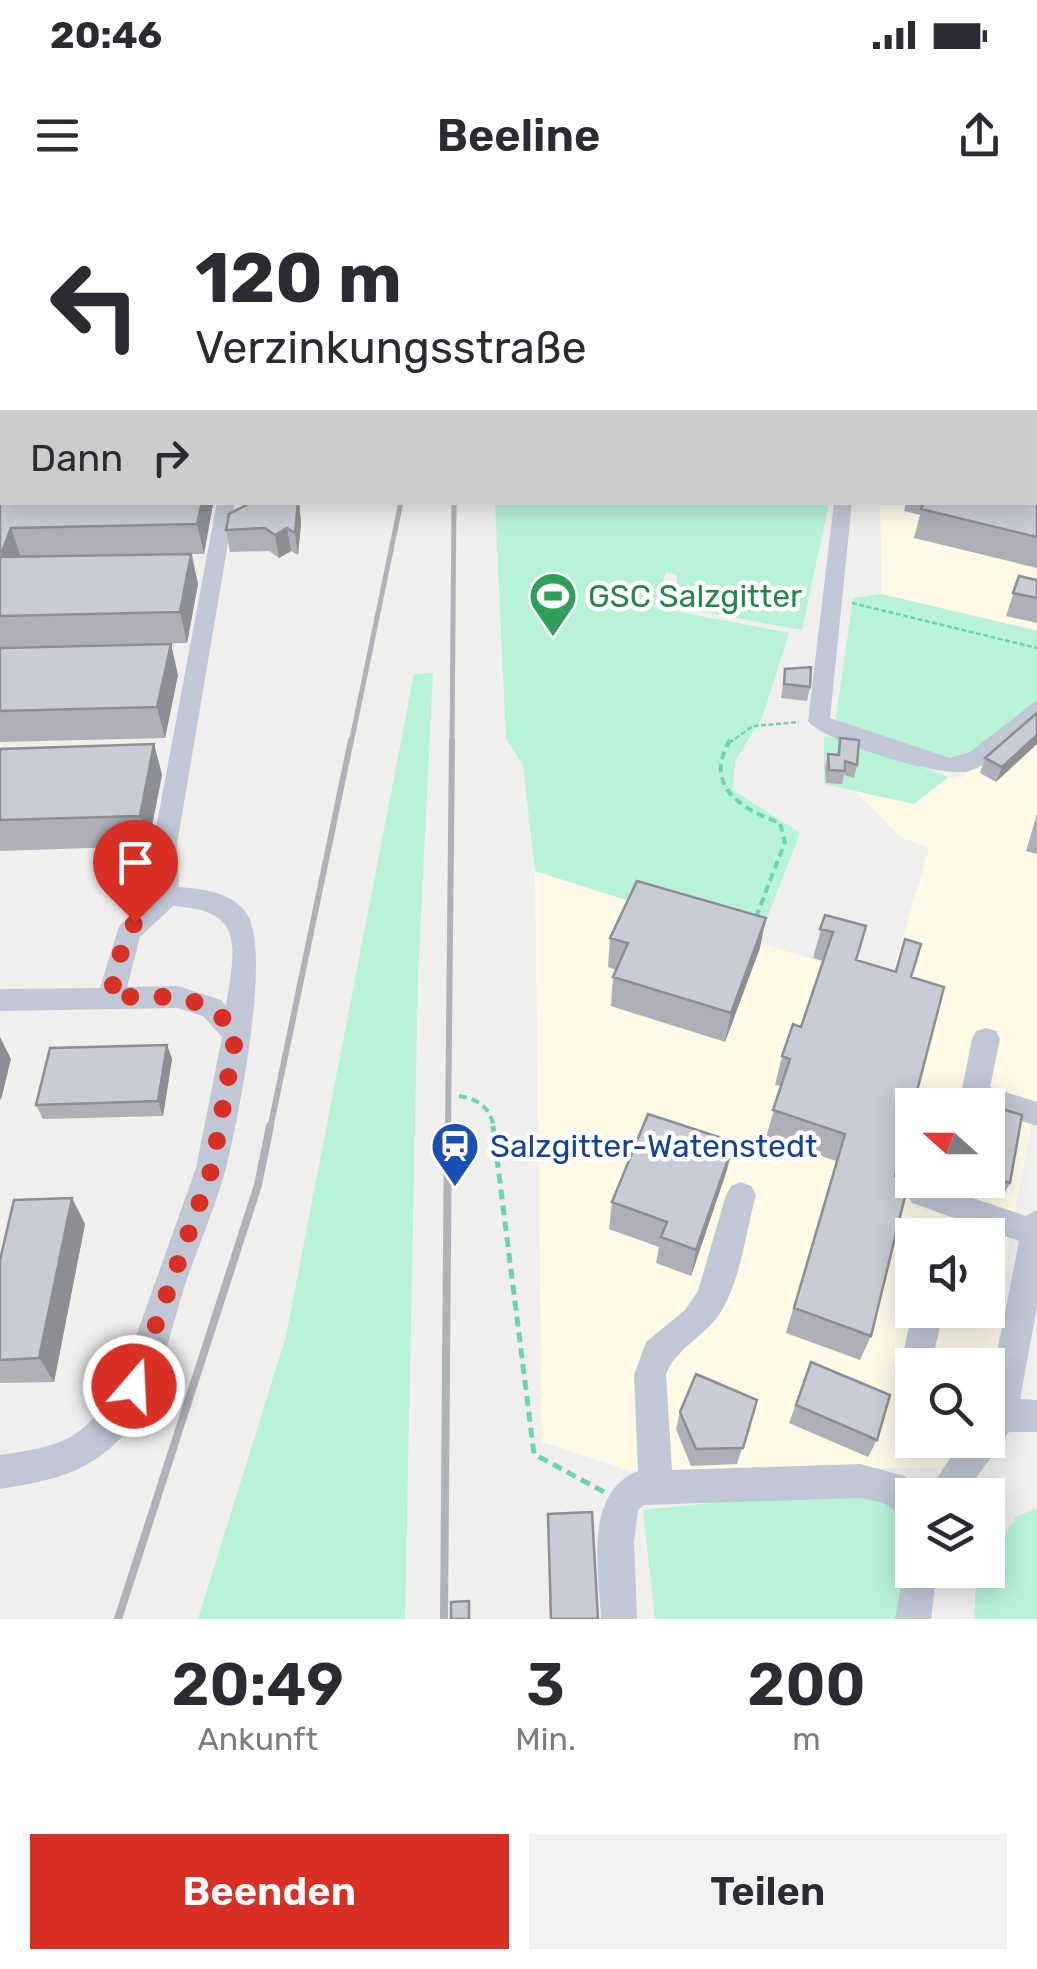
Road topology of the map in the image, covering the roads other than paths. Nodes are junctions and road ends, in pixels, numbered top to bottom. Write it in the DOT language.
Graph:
graph roads {
  1 [pos="225,505"];
  2 [pos="842,505"];
  3 [pos="1037,708"];
  4 [pos="167,896"];
  5 [pos="110,997"];
  6 [pos="0,1000"];
  7 [pos="236,1034"];
  8 [pos="986,1039"];
  9 [pos="1037,1114"];
  10 [pos="742,1196"];
  11 [pos="935,1198"];
  12 [pos="1036,1229"];
  13 [pos="1005,1365"];
  14 [pos="1037,1416"];
  15 [pos="1005,1424"];
  16 [pos="0,1472"];
  17 [pos="656,1487"];
  18 [pos="895,1490"];
  19 [pos="916,1588"];
  20 [pos="618,1619"];
  21 [pos="912,1619"];
  1 -- 4 [label="street"];
  2 -- 3 [label="street"];
  4 -- 5 [label="street"];
  4 -- 7 [label="street"];
  5 -- 6 [label="street"];
  5 -- 7 [label="street"];
  7 -- 16 [label="street"];
  8 -- 9 [label="street"];
  10 -- 17 [label="street"];
  11 -- 12 [label="street"];
  12 -- 13 [label="street"];
  14 -- 15 [label="street"];
  17 -- 18 [label="street"];
  17 -- 20 [label="street"];
  19 -- 21 [label="street"];
}
